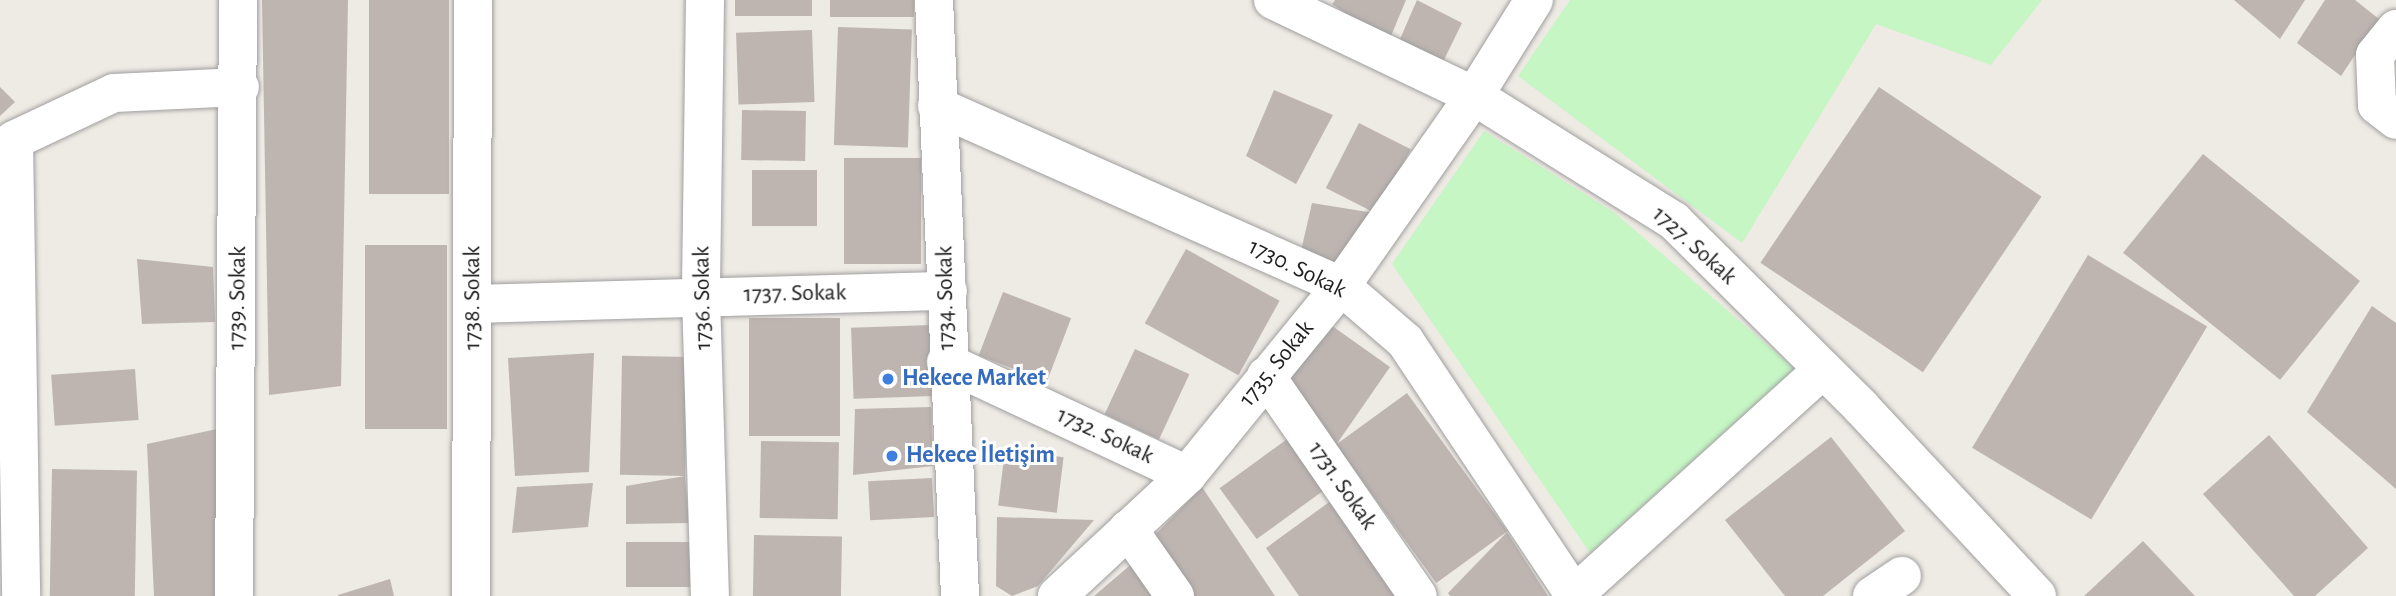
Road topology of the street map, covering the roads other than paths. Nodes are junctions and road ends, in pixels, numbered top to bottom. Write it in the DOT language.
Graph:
graph roads {
  1 [pos="238,0"];
  2 [pos="473,0"];
  3 [pos="705,0"];
  4 [pos="934,0"];
  5 [pos="1273,0"];
  6 [pos="1534,0"];
  7 [pos="2396,29"];
  8 [pos="240,87"];
  9 [pos="1474,96"];
  10 [pos="937,106"];
  11 [pos="2396,120"];
  12 [pos="7,148"];
  13 [pos="1341,286"];
  14 [pos="948,291"];
  15 [pos="701,296"];
  16 [pos="474,304"];
  17 [pos="946,362"];
  18 [pos="1823,369"];
  19 [pos="1266,376"];
  20 [pos="1187,475"];
  21 [pos="1128,528"];
  22 [pos="21,596"];
  23 [pos="234,596"];
  24 [pos="471,596"];
  25 [pos="710,596"];
  26 [pos="960,596"];
  27 [pos="1057,596"];
  28 [pos="1175,596"];
  29 [pos="1418,596"];
  30 [pos="1574,596"];
  31 [pos="2038,596"];
  1 -- 8 [label="street, 1739. Sokak"];
  2 -- 16 [label="street, 1738. Sokak"];
  3 -- 15 [label="street, 1736. Sokak"];
  4 -- 10 [label="street, 1734. Sokak"];
  5 -- 9 [label="street, 1727. Sokak"];
  6 -- 9 [label="street, 1735. Sokak"];
  7 -- 11 [label="street"];
  8 -- 12 [label="street"];
  8 -- 23 [label="street, 1739. Sokak"];
  9 -- 13 [label="street, 1735. Sokak"];
  9 -- 18 [label="street, 1727. Sokak"];
  10 -- 13 [label="street, 1730. Sokak"];
  10 -- 14 [label="street, 1734. Sokak"];
  12 -- 22 [label="street"];
  13 -- 19 [label="street, 1735. Sokak"];
  13 -- 30 [label="street, 1730. Sokak"];
  14 -- 15 [label="street, 1737. Sokak"];
  14 -- 17 [label="street, 1734. Sokak"];
  15 -- 16 [label="street, 1737. Sokak"];
  15 -- 25 [label="street, 1736. Sokak"];
  16 -- 24 [label="street, 1738. Sokak"];
  17 -- 20 [label="street, 1732. Sokak"];
  17 -- 26 [label="street, 1734. Sokak"];
  18 -- 30 [label="street"];
  18 -- 31 [label="street, 1727. Sokak"];
  19 -- 20 [label="street, 1735. Sokak"];
  19 -- 29 [label="street, 1731. Sokak"];
  20 -- 21 [label="street, 1735. Sokak"];
  21 -- 27 [label="street, 1735. Sokak"];
  21 -- 28 [label="street"];
}
